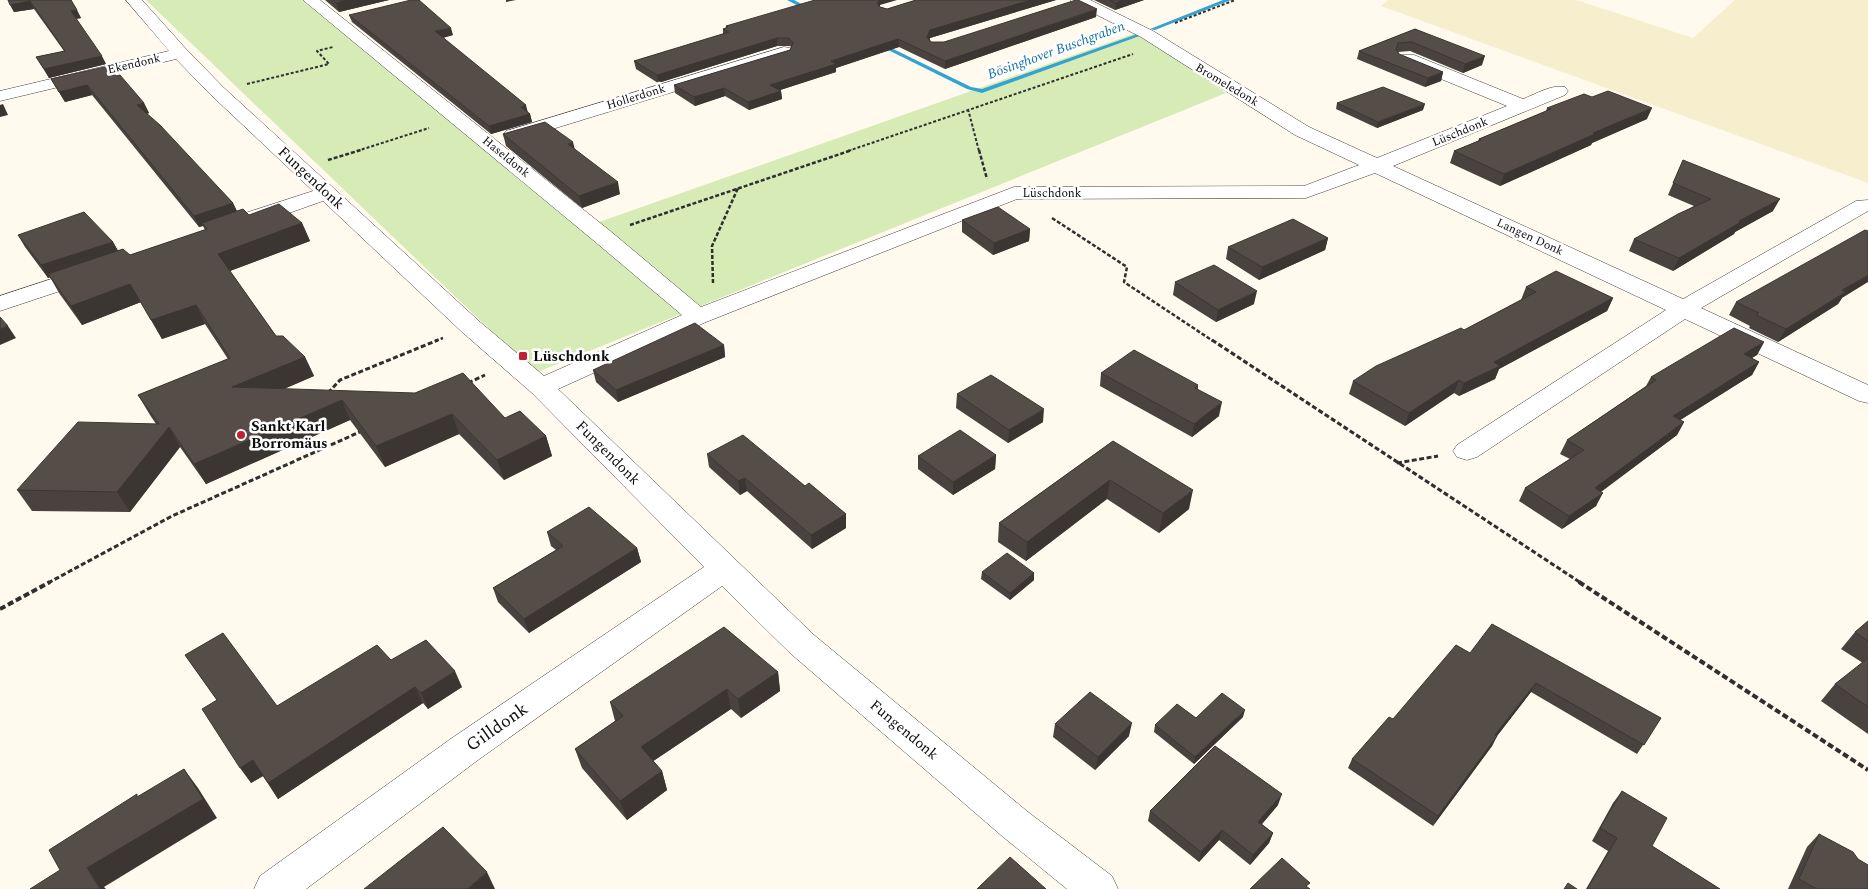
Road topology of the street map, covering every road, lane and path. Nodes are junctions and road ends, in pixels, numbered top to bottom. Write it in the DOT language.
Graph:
graph roads {
  1 [pos="134,0"];
  2 [pos="311,0"];
  3 [pos="1078,0"];
  4 [pos="1235,0"];
  5 [pos="1059,6"];
  6 [pos="1147,34"];
  7 [pos="361,41"];
  8 [pos="1161,44"];
  9 [pos="784,52"];
  10 [pos="180,53"];
  11 [pos="1403,57"];
  12 [pos="217,91"];
  13 [pos="1559,92"];
  14 [pos="0,96"];
  15 [pos="1524,106"];
  16 [pos="968,109"];
  17 [pos="457,119"];
  18 [pos="488,143"];
  19 [pos="1378,166"];
  20 [pos="301,168"];
  21 [pos="986,174"];
  22 [pos="739,187"];
  23 [pos="327,193"];
  24 [pos="1014,193"];
  25 [pos="1863,206"];
  26 [pos="226,227"];
  27 [pos="601,235"];
  28 [pos="107,267"];
  29 [pos="0,304"];
  30 [pos="1683,309"];
  31 [pos="706,314"];
  32 [pos="471,327"];
  33 [pos="513,363"];
  34 [pos="459,387"];
  35 [pos="541,387"];
  36 [pos="1868,395"];
  37 [pos="322,398"];
  38 [pos="369,427"];
  39 [pos="1467,451"];
  40 [pos="1397,463"];
  41 [pos="724,569"];
  42 [pos="0,609"];
  43 [pos="1868,770"];
  44 [pos="274,889"];
  45 [pos="1098,889"];
  1 -- 10 [label="street, Fungendonk"];
  2 -- 7 [label="street, Haseldonk"];
  3 -- 5 [label="street, Bromeledonk"];
  3 -- 6 [label="street, Bromeledonk"];
  4 -- 6 [label="path"];
  6 -- 8 [label="street, Bromeledonk"];
  7 -- 12 [label="path"];
  7 -- 17 [label="street, Haseldonk"];
  8 -- 16 [label="path"];
  8 -- 19 [label="street, Bromeledonk"];
  9 -- 18 [label="street, Hollerdonk"];
  10 -- 12 [label="street, Fungendonk"];
  10 -- 14 [label="street, Ekendonk"];
  11 -- 15 [label="street"];
  12 -- 20 [label="street, Fungendonk"];
  13 -- 15 [label="street, Lüschdonk"];
  15 -- 19 [label="street, Lüschdonk"];
  16 -- 21 [label="path"];
  16 -- 22 [label="path"];
  17 -- 18 [label="street, Haseldonk"];
  17 -- 20 [label="path"];
  18 -- 27 [label="street, Haseldonk"];
  19 -- 24 [label="street, Lüschdonk"];
  19 -- 30 [label="street, Langen Donk"];
  20 -- 23 [label="street, Fungendonk"];
  22 -- 27 [label="path"];
  22 -- 31 [label="path"];
  23 -- 26 [label="street"];
  23 -- 32 [label="street, Fungendonk"];
  24 -- 31 [label="street, Lüschdonk"];
  24 -- 40 [label="path"];
  25 -- 30 [label="street"];
  27 -- 31 [label="street, Haseldonk"];
  28 -- 29 [label="street"];
  30 -- 36 [label="street, Langen Donk"];
  30 -- 39 [label="street"];
  31 -- 35 [label="street, Lüschdonk"];
  32 -- 33 [label="street, Fungendonk"];
  32 -- 37 [label="path"];
  33 -- 34 [label="path"];
  33 -- 35 [label="street, Fungendonk"];
  35 -- 41 [label="street, Fungendonk"];
  38 -- 42 [label="path"];
  39 -- 40 [label="path"];
  40 -- 43 [label="path"];
  41 -- 44 [label="street, Gilldonk"];
  41 -- 45 [label="street, Fungendonk"];
}
